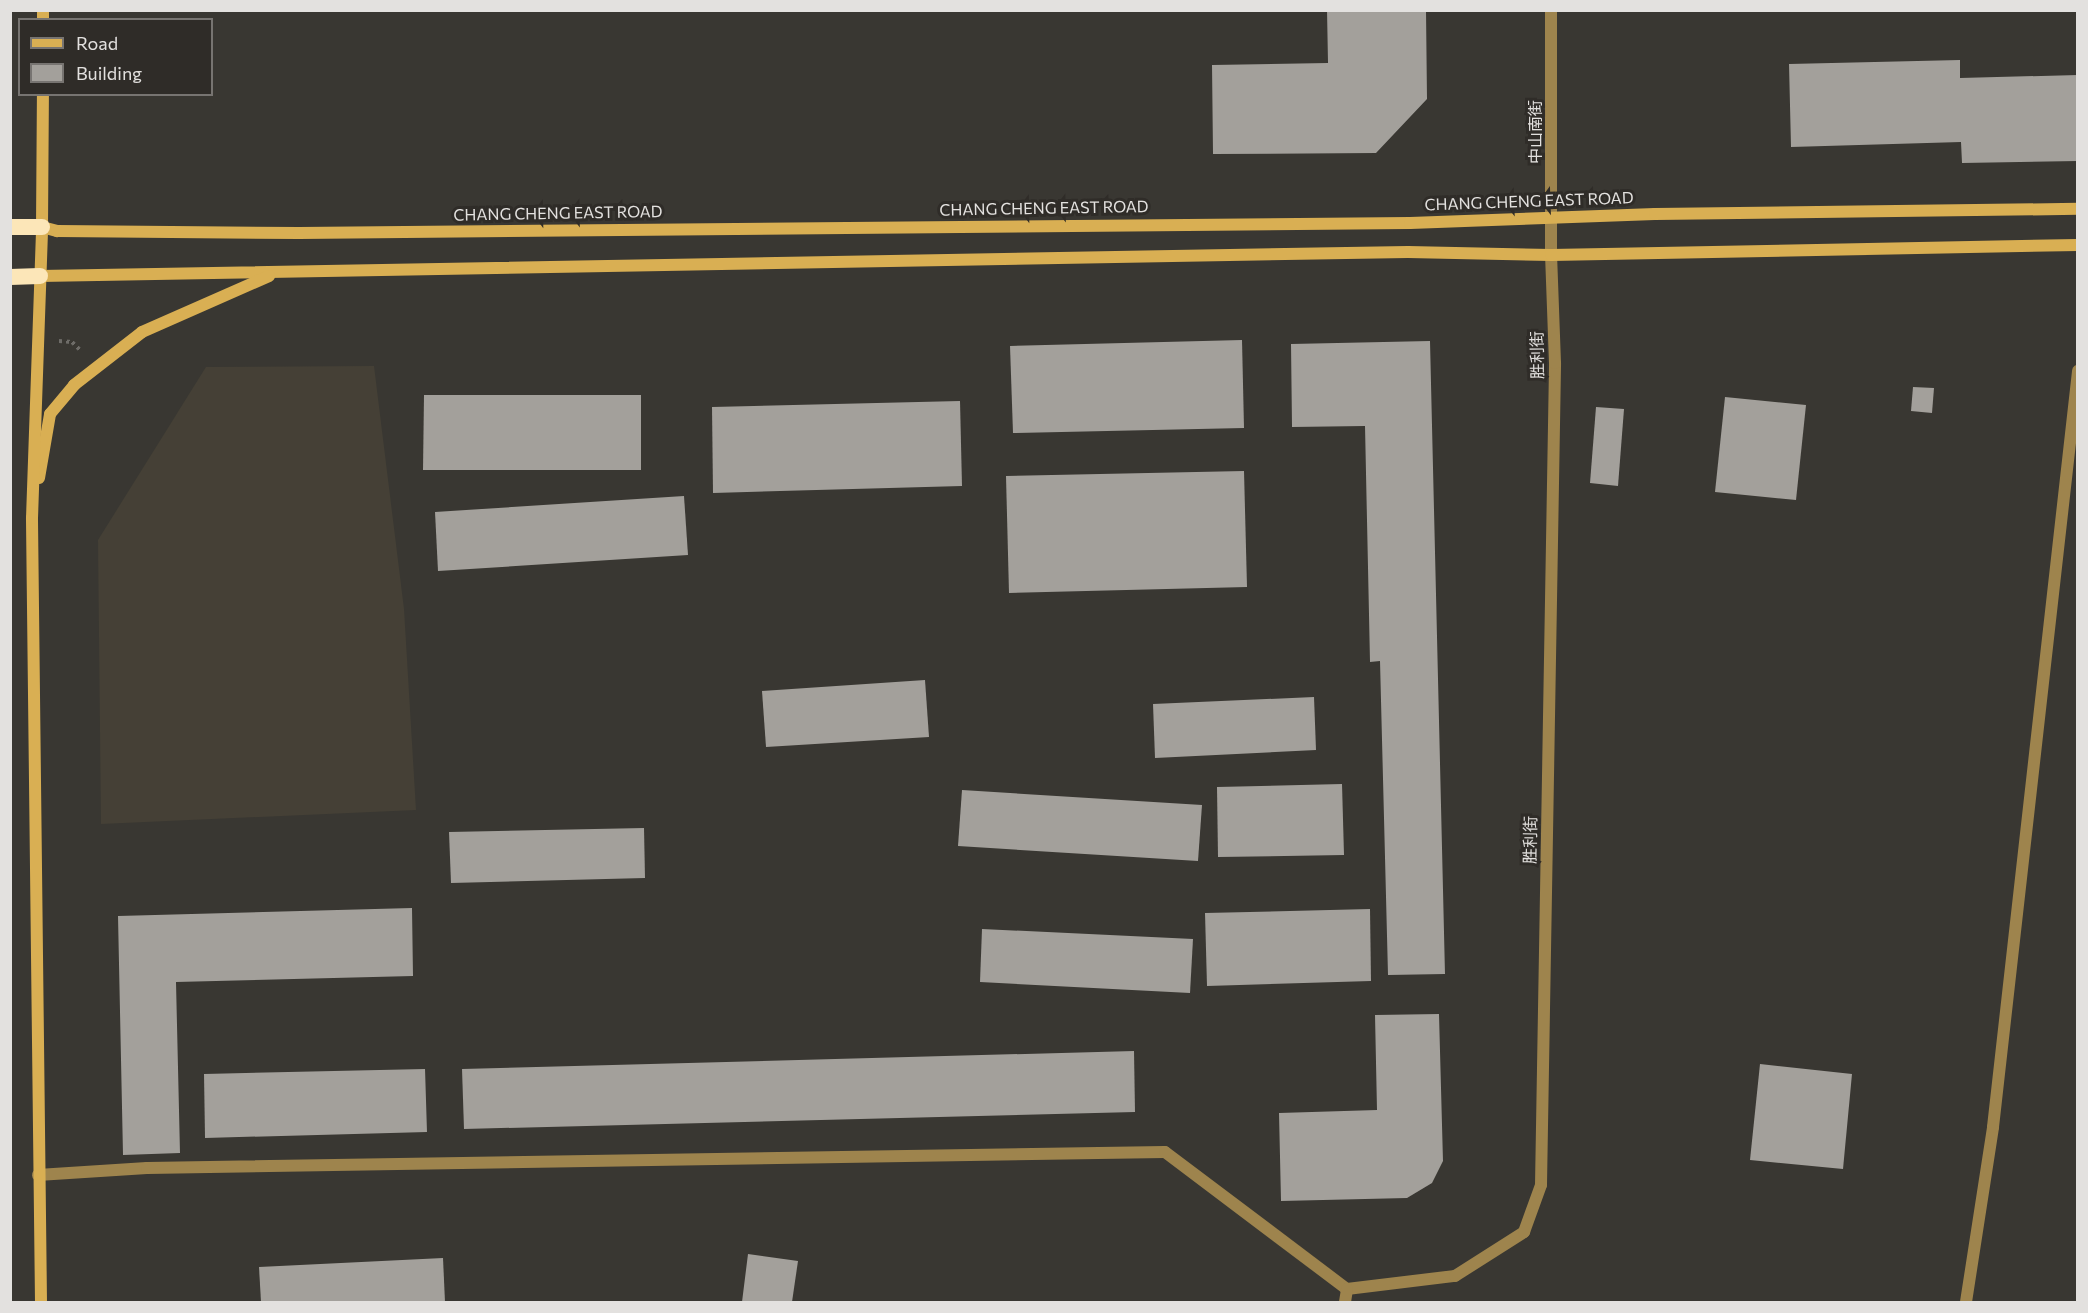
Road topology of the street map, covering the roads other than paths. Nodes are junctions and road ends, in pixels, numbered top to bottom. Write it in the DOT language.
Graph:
graph roads {
  1 [pos="1551,10"];
  2 [pos="43,96"];
  3 [pos="2078,209"];
  4 [pos="1551,217"];
  5 [pos="10,227"];
  6 [pos="42,227"];
  7 [pos="2078,245"];
  8 [pos="1551,255"];
  9 [pos="276,273"];
  10 [pos="40,276"];
  11 [pos="10,277"];
  12 [pos="2078,371"];
  13 [pos="32,518"];
  14 [pos="38,1175"];
  15 [pos="1347,1289"];
  16 [pos="40,1302"];
  17 [pos="1345,1302"];
  18 [pos="1966,1302"];
  1 -- 4 [label="street, 中山南街"];
  2 -- 6 [label="main road"];
  3 -- 4 [label="main road, CHANG CHENG EAST ROAD"];
  4 -- 6 [label="main road, CHANG CHENG EAST ROAD"];
  4 -- 8 [label="street, 中山南街"];
  5 -- 6 [label="highway, CHANG CHENG EAST ROAD"];
  6 -- 10 [label="main road"];
  7 -- 8 [label="main road"];
  8 -- 9 [label="main road"];
  8 -- 15 [label="street, 胜利街"];
  9 -- 10 [label="main road"];
  9 -- 13 [label="main road"];
  10 -- 11 [label="highway"];
  10 -- 13 [label="main road"];
  12 -- 18 [label="street"];
  13 -- 14 [label="main road"];
  14 -- 15 [label="street"];
  14 -- 16 [label="main road"];
  15 -- 17 [label="street"];
}
